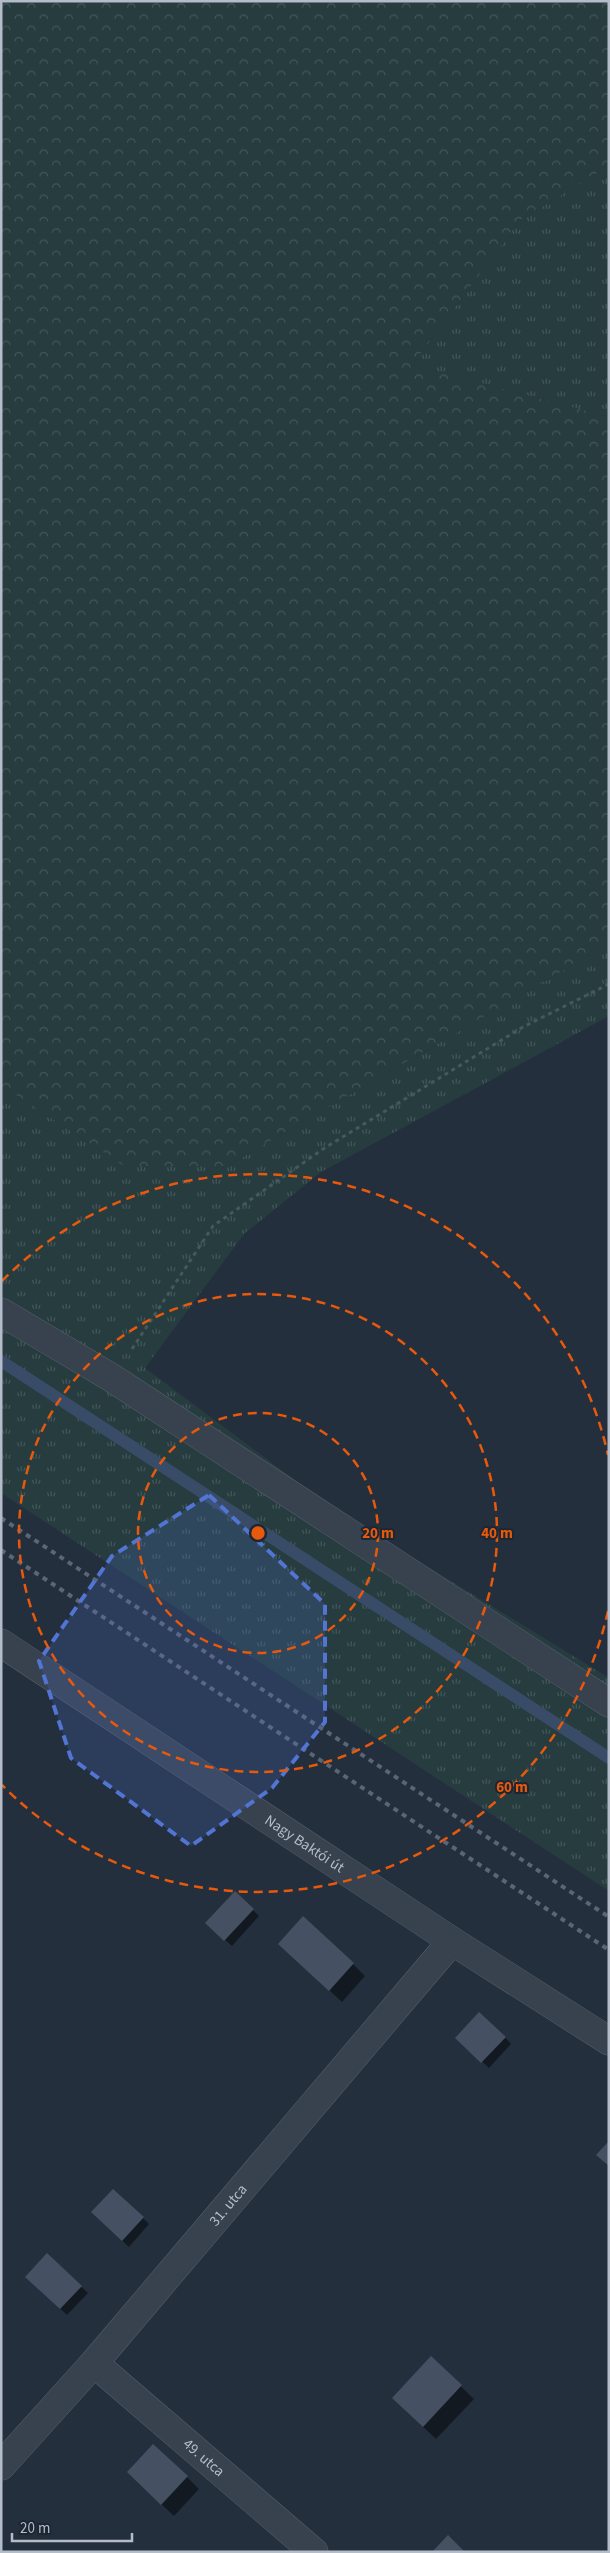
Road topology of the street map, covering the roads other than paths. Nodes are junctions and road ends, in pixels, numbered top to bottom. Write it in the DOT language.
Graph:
graph roads {
  1 [pos="1,1312"];
  2 [pos="1,1643"];
  3 [pos="609,1702"];
  4 [pos="452,1941"];
  5 [pos="609,2041"];
  6 [pos="94,2363"];
  7 [pos="1,2466"];
  8 [pos="314,2552"];
  1 -- 3 [label="street"];
  2 -- 4 [label="street, Nagy Baktói út"];
  4 -- 5 [label="street, Nagy Baktói út"];
  4 -- 6 [label="street, 31. utca"];
  6 -- 7 [label="street, 31. utca"];
  6 -- 8 [label="street, 49. utca"];
}
